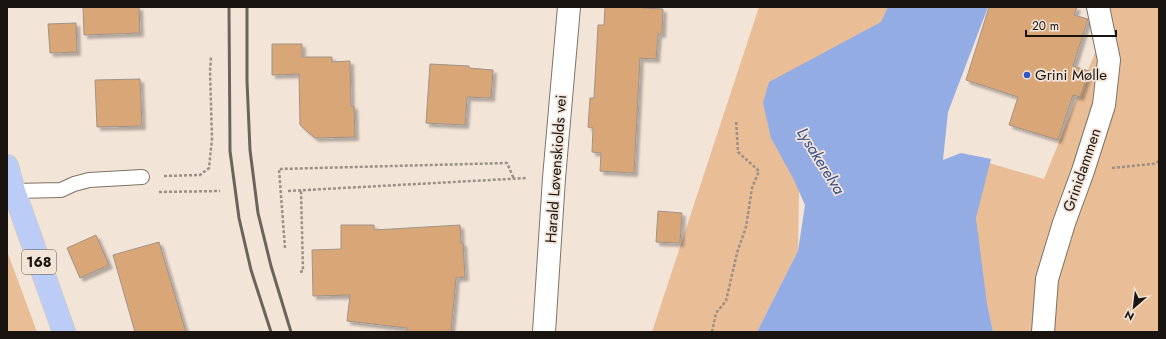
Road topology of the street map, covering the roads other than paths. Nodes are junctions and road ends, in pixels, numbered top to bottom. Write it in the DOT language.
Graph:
graph roads {
  1 [pos="569,7"];
  2 [pos="1098,7"];
  3 [pos="7,166"];
  4 [pos="142,177"];
  5 [pos="10,192"];
  6 [pos="64,332"];
  7 [pos="544,332"];
  8 [pos="1043,332"];
  1 -- 7 [label="street, Harald Løvenskiolds vei"];
  2 -- 8 [label="street, Grinidammen"];
  3 -- 5 [label="main road, 168"];
  4 -- 5 [label="lane"];
  5 -- 6 [label="main road, 168"];
}
